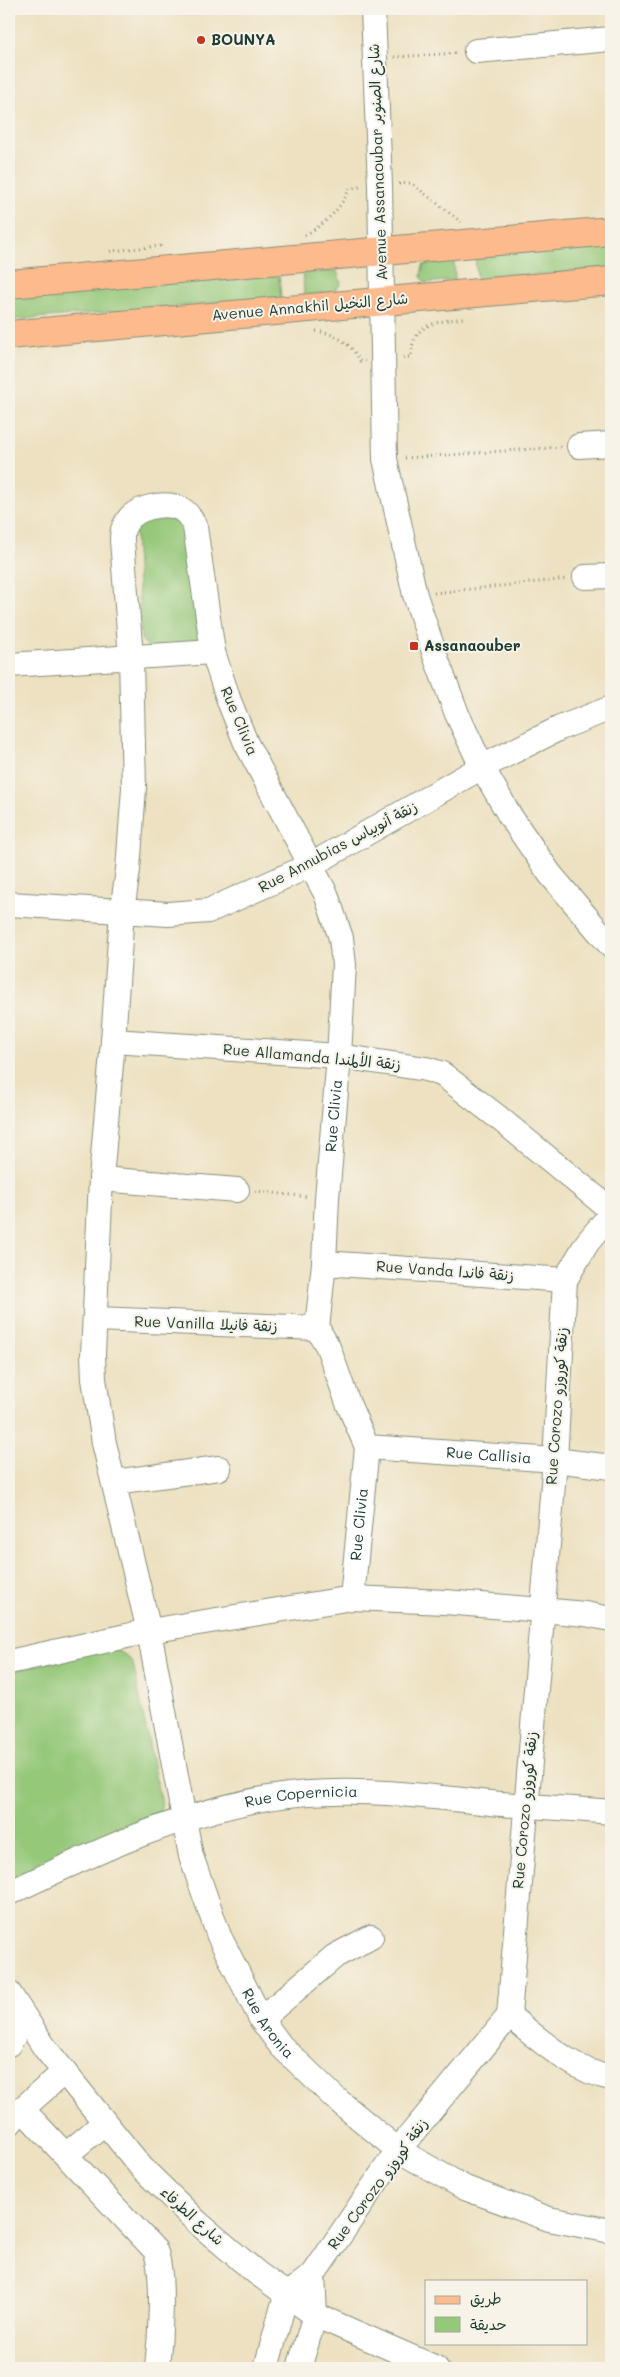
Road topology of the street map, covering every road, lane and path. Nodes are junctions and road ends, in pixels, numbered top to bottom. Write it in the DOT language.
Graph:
graph roads {
  1 [pos="373,9"];
  2 [pos="611,40"];
  3 [pos="476,51"];
  4 [pos="374,58"];
  5 [pos="380,186"];
  6 [pos="468,224"];
  7 [pos="611,231"];
  8 [pos="299,239"];
  9 [pos="165,251"];
  10 [pos="381,251"];
  11 [pos="102,252"];
  12 [pos="611,281"];
  13 [pos="9,284"];
  14 [pos="382,301"];
  15 [pos="467,318"];
  16 [pos="309,330"];
  17 [pos="9,335"];
  18 [pos="384,359"];
  19 [pos="611,444"];
  20 [pos="579,446"];
  21 [pos="385,459"];
  22 [pos="611,576"];
  23 [pos="585,577"];
  24 [pos="415,595"];
  25 [pos="213,652"];
  26 [pos="131,658"];
  27 [pos="9,664"];
  28 [pos="611,708"];
  29 [pos="482,767"];
  30 [pos="311,865"];
  31 [pos="9,904"];
  32 [pos="122,911"];
  33 [pos="611,946"];
  34 [pos="113,1041"];
  35 [pos="339,1056"];
  36 [pos="101,1179"];
  37 [pos="237,1190"];
  38 [pos="327,1198"];
  39 [pos="611,1212"];
  40 [pos="324,1263"];
  41 [pos="565,1280"];
  42 [pos="96,1319"];
  43 [pos="317,1328"];
  44 [pos="367,1447"];
  45 [pos="554,1460"];
  46 [pos="611,1467"];
  47 [pos="219,1468"];
  48 [pos="114,1482"];
  49 [pos="352,1598"];
  50 [pos="542,1610"];
  51 [pos="611,1619"];
  52 [pos="149,1631"];
  53 [pos="9,1662"];
  54 [pos="525,1806"];
  55 [pos="611,1812"];
  56 [pos="183,1820"];
  57 [pos="9,1892"];
  58 [pos="371,1937"];
  59 [pos="9,1993"];
  60 [pos="510,2016"];
  61 [pos="25,2018"];
  62 [pos="261,2018"];
  63 [pos="9,2044"];
  64 [pos="64,2072"];
  65 [pos="611,2078"];
  66 [pos="15,2116"];
  67 [pos="104,2123"];
  68 [pos="398,2150"];
  69 [pos="66,2155"];
  70 [pos="611,2231"];
  71 [pos="313,2275"];
  72 [pos="286,2295"];
  73 [pos="315,2314"];
  74 [pos="157,2368"];
  75 [pos="266,2368"];
  76 [pos="299,2368"];
  77 [pos="436,2368"];
  1 -- 4 [label="street, Avenue Assanaoubar شارع الصنوبر"];
  2 -- 3 [label="street"];
  3 -- 4 [label="path"];
  4 -- 5 [label="street, Avenue Assanaoubar شارع الصنوبر"];
  5 -- 6 [label="path"];
  5 -- 8 [label="path"];
  5 -- 10 [label="street, Avenue Assanaoubar شارع الصنوبر"];
  7 -- 10 [label="main road"];
  9 -- 11 [label="path"];
  10 -- 13 [label="main road"];
  10 -- 14 [label="street, Avenue Assanaoubar شارع الصنوبر"];
  12 -- 14 [label="main road, Avenue Annakhil شارع النخيل"];
  14 -- 17 [label="main road, Avenue Annakhil شارع النخيل"];
  14 -- 18 [label="street, Avenue Assanaoubar شارع الصنوبر"];
  15 -- 18 [label="path"];
  16 -- 18 [label="path"];
  18 -- 21 [label="street, Avenue Assanaoubar شارع الصنوبر"];
  19 -- 20 [label="street"];
  20 -- 21 [label="path"];
  21 -- 24 [label="street, Avenue Assanaoubar شارع الصنوبر"];
  22 -- 23 [label="street"];
  23 -- 24 [label="path"];
  24 -- 29 [label="street, Avenue Assanaoubar شارع الصنوبر"];
  25 -- 26 [label="street"];
  25 -- 26 [label="street, Rue Clivia"];
  25 -- 30 [label="street, Rue Clivia"];
  26 -- 27 [label="street"];
  26 -- 32 [label="street, Rue Clivia"];
  28 -- 29 [label="street, Rue Annubias زنقة أنوبياس"];
  29 -- 30 [label="street, Rue Annubias زنقة أنوبياس"];
  29 -- 33 [label="street, Avenue Assanaoubar شارع الصنوبر"];
  30 -- 32 [label="street, Rue Annubias زنقة أنوبياس"];
  30 -- 35 [label="street, Rue Clivia"];
  31 -- 32 [label="street, Rue Annubias زنقة أنوبياس"];
  32 -- 34 [label="street, Rue Clivia"];
  34 -- 35 [label="street, Rue Allamanda زنقة الألمندا"];
  34 -- 36 [label="street, Rue Clivia"];
  35 -- 38 [label="street, Rue Clivia"];
  35 -- 39 [label="street, Rue Allamanda زنقة الألمندا"];
  36 -- 37 [label="street"];
  36 -- 42 [label="street, Rue Clivia"];
  37 -- 38 [label="path"];
  38 -- 40 [label="street, Rue Clivia"];
  39 -- 41 [label="street"];
  40 -- 41 [label="street, Rue Vanda زنقة فاندا"];
  40 -- 43 [label="street, Rue Clivia"];
  41 -- 45 [label="street, Rue Corozo زنقة كوروزو"];
  42 -- 43 [label="street, Rue Vanilla زنقة فانيلا"];
  42 -- 48 [label="street, Rue Clivia"];
  43 -- 44 [label="street, Rue Clivia"];
  44 -- 45 [label="street, Rue Callisia"];
  44 -- 49 [label="street, Rue Clivia"];
  45 -- 46 [label="street, Rue Callisia"];
  45 -- 50 [label="street, Rue Corozo زنقة كوروزو"];
  47 -- 48 [label="street"];
  48 -- 52 [label="street, Rue Clivia"];
  49 -- 50 [label="street"];
  49 -- 52 [label="street"];
  50 -- 51 [label="street"];
  50 -- 54 [label="street, Rue Corozo زنقة كوروزو"];
  52 -- 53 [label="street"];
  52 -- 56 [label="street, Rue Aronia"];
  54 -- 55 [label="street, Rue Copernicia"];
  54 -- 56 [label="street, Rue Copernicia"];
  54 -- 60 [label="street, Rue Corozo زنقة كوروزو"];
  56 -- 57 [label="street, Rue Copernicia"];
  56 -- 62 [label="street, Rue Aronia"];
  58 -- 62 [label="street"];
  59 -- 61 [label="street, شارع الطرفاء"];
  60 -- 65 [label="street"];
  60 -- 68 [label="street, Rue Corozo زنقة كوروزو"];
  61 -- 63 [label="street"];
  61 -- 64 [label="street, شارع الطرفاء"];
  62 -- 68 [label="street, Rue Aronia"];
  64 -- 66 [label="street"];
  64 -- 67 [label="street, شارع الطرفاء"];
  66 -- 69 [label="street"];
  67 -- 69 [label="street"];
  67 -- 72 [label="street, شارع الطرفاء"];
  68 -- 70 [label="street, Rue Aronia"];
  68 -- 71 [label="street, Rue Corozo زنقة كوروزو"];
  69 -- 74 [label="street"];
  71 -- 72 [label="street, Rue Corozo زنقة كوروزو"];
  71 -- 73 [label="street"];
  72 -- 73 [label="street, شارع الطرفاء"];
  72 -- 75 [label="street"];
  73 -- 76 [label="street"];
  73 -- 77 [label="street, شارع الطرفاء"];
}
